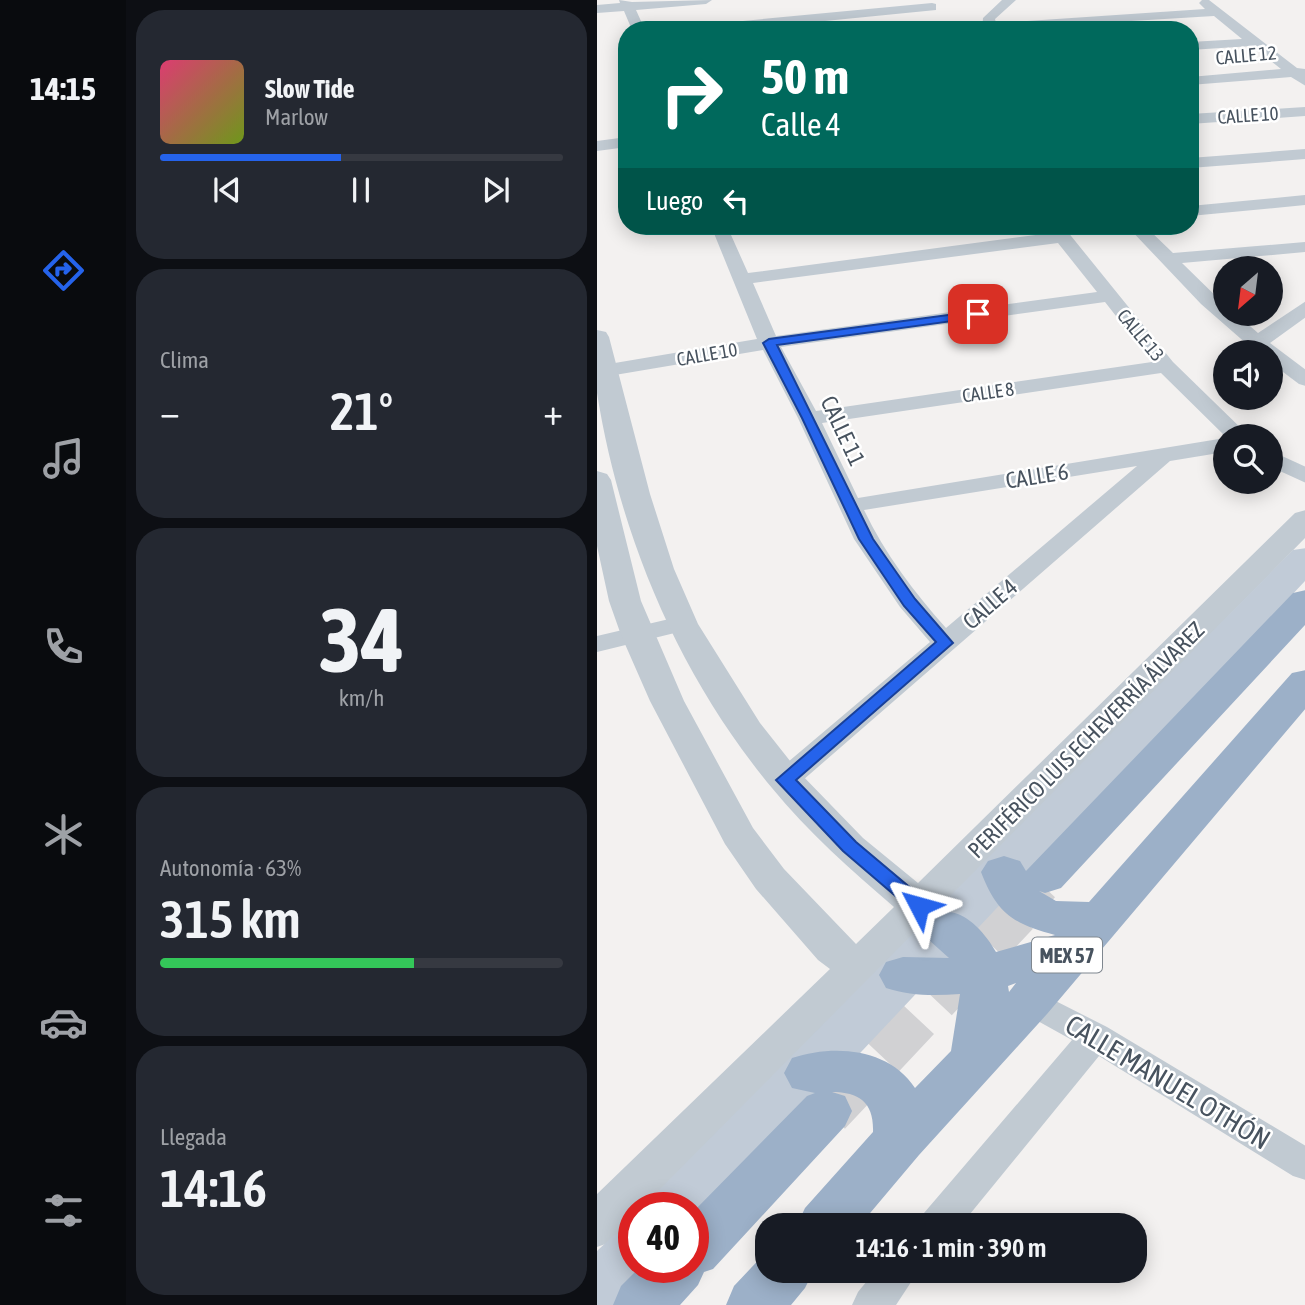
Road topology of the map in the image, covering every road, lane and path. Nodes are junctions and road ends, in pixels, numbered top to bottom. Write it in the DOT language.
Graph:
graph roads {
  1 [pos="706,0"];
  2 [pos="1010,0"];
  3 [pos="1202,0"];
  4 [pos="627,3"];
  5 [pos="597,9"];
  6 [pos="933,9"];
  7 [pos="1217,12"];
  8 [pos="635,21"];
  9 [pos="794,21"];
  10 [pos="990,21"];
  11 [pos="1089,21"];
  12 [pos="1254,42"];
  13 [pos="1199,45"];
  14 [pos="1301,75"];
  15 [pos="1199,81"];
  16 [pos="1305,111"];
  17 [pos="1199,118"];
  18 [pos="618,143"];
  19 [pos="597,146"];
  20 [pos="1305,153"];
  21 [pos="1199,162"];
  22 [pos="1305,201"];
  23 [pos="1199,210"];
  24 [pos="728,235"];
  25 [pos="1032,235"];
  26 [pos="1061,235"];
  27 [pos="1145,235"];
  28 [pos="1305,247"];
  29 [pos="1169,259"];
  30 [pos="742,279"];
  31 [pos="1108,296"];
  32 [pos="1305,307"];
  33 [pos="597,337"];
  34 [pos="1254,340"];
  35 [pos="1274,340"];
  36 [pos="769,343"];
  37 [pos="1283,364"];
  38 [pos="1166,366"];
  39 [pos="601,372"];
  40 [pos="1305,380"];
  41 [pos="809,418"];
  42 [pos="1226,424"];
  43 [pos="1213,447"];
  44 [pos="1163,455"];
  45 [pos="1283,464"];
  46 [pos="1305,476"];
  47 [pos="597,480"];
  48 [pos="849,506"];
  49 [pos="1305,519"];
  50 [pos="1305,558"];
  51 [pos="1305,601"];
  52 [pos="682,624"];
  53 [pos="637,635"];
  54 [pos="945,643"];
  55 [pos="597,644"];
  56 [pos="1305,682"];
  57 [pos="785,780"];
  58 [pos="1025,875"];
  59 [pos="933,918"];
  60 [pos="1088,932"];
  61 [pos="880,971"];
  62 [pos="983,973"];
  63 [pos="1030,1000"];
  64 [pos="1095,1037"];
  65 [pos="975,1059"];
  66 [pos="818,1092"];
  67 [pos="900,1139"];
  68 [pos="1305,1165"];
  69 [pos="697,1192"];
  70 [pos="835,1213"];
  71 [pos="948,1213"];
  72 [pos="597,1226"];
  73 [pos="709,1231"];
  74 [pos="618,1268"];
  75 [pos="663,1283"];
  76 [pos="774,1283"];
  77 [pos="890,1283"];
  78 [pos="597,1290"];
  79 [pos="642,1305"];
  80 [pos="755,1305"];
  81 [pos="872,1305"];
  1 -- 4 [label="street"];
  2 -- 10 [label="street"];
  3 -- 7 [label="street"];
  4 -- 5 [label="street"];
  4 -- 8 [label="street"];
  6 -- 9 [label="street"];
  7 -- 11 [label="street"];
  7 -- 12 [label="street"];
  12 -- 13 [label="street"];
  12 -- 14 [label="street"];
  14 -- 15 [label="street, CALLE 12"];
  16 -- 17 [label="street, CALLE 10"];
  18 -- 19 [label="street"];
  20 -- 21 [label="street"];
  22 -- 23 [label="street"];
  24 -- 30 [label="street, CALLE 11"];
  25 -- 30 [label="street"];
  26 -- 31 [label="street, CALLE 13"];
  27 -- 29 [label="street"];
  28 -- 29 [label="street"];
  29 -- 34 [label="street"];
  30 -- 36 [label="street, CALLE 11"];
  31 -- 36 [label="street, CALLE 10"];
  31 -- 38 [label="street, CALLE 13"];
  32 -- 35 [label="street"];
  33 -- 39 [label="street"];
  36 -- 39 [label="street, CALLE 10"];
  36 -- 41 [label="street, CALLE 11"];
  37 -- 40 [label="street"];
  38 -- 41 [label="street, CALLE 8"];
  38 -- 42 [label="street, CALLE 13"];
  39 -- 52 [label="street"];
  41 -- 48 [label="street, CALLE 11"];
  43 -- 44 [label="street, CALLE 6"];
  44 -- 48 [label="street, CALLE 6"];
  44 -- 54 [label="street, CALLE 4"];
  45 -- 46 [label="street"];
  47 -- 53 [label="street"];
  48 -- 54 [label="street, CALLE 11"];
  49 -- 59 [label="street, PERIFÉRICO LUIS ECHEVERRÍA ÁLVAREZ"];
  50 -- 58 [label="main road, PERIFÉRICO LUIS ECHEVERRÍA ÁLVAREZ"];
  51 -- 58 [label="highway, PERIFÉRICO LUIS ECHEVERRÍA ÁLVAREZ"];
  52 -- 53 [label="street"];
  52 -- 57 [label="street"];
  53 -- 55 [label="street"];
  53 -- 61 [label="street"];
  54 -- 57 [label="street, CALLE 4"];
  56 -- 60 [label="highway, MEX 57"];
  57 -- 59 [label="street"];
  58 -- 59 [label="main road, PERIFÉRICO LUIS ECHEVERRÍA ÁLVAREZ"];
  58 -- 60 [label="highway"];
  59 -- 61 [label="main road, PERIFÉRICO LUIS ECHEVERRÍA ÁLVAREZ"];
  59 -- 62 [label="highway"];
  60 -- 62 [label="highway"];
  60 -- 63 [label="highway, MEX 57"];
  61 -- 62 [label="highway"];
  61 -- 66 [label="main road, PERIFÉRICO LUIS ECHEVERRÍA ÁLVAREZ"];
  61 -- 72 [label="street, PERIFÉRICO LUIS ECHEVERRÍA ÁLVAREZ"];
  62 -- 65 [label="highway"];
  63 -- 64 [label="street, CALLE MANUEL OTHÓN"];
  63 -- 65 [label="highway, MEX 57"];
  64 -- 68 [label="street, CALLE MANUEL OTHÓN"];
  64 -- 71 [label="street"];
  65 -- 67 [label="highway, MEX 57"];
  66 -- 67 [label="highway"];
  66 -- 69 [label="main road, PERIFÉRICO LUIS ECHEVERRÍA ÁLVAREZ"];
  66 -- 73 [label="highway, PERIFÉRICO LUIS ECHEVERRÍA ÁLVAREZ"];
  67 -- 70 [label="highway, MEX 57"];
  74 -- 78 [label="main road"];
  75 -- 79 [label="highway"];
  76 -- 80 [label="highway"];
  77 -- 81 [label="street"];
}
